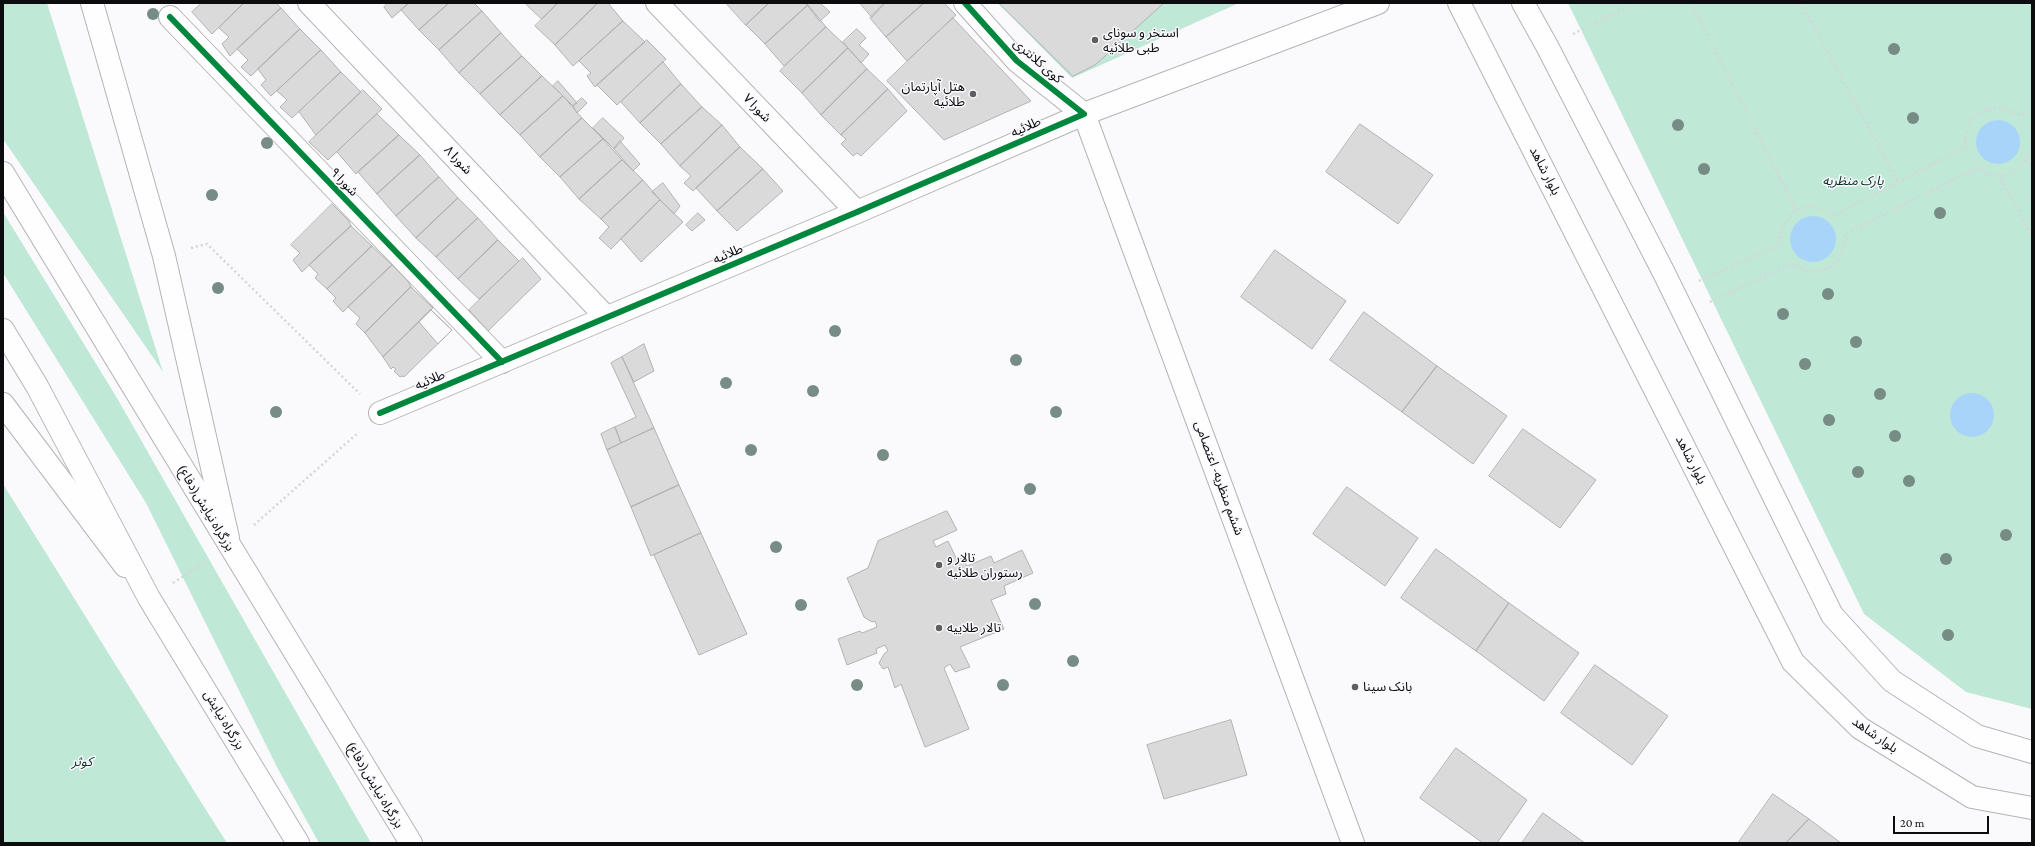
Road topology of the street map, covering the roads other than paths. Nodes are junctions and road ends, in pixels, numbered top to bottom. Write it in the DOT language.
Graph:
graph roads {
  1 [pos="92,3"];
  2 [pos="309,3"];
  3 [pos="657,3"];
  4 [pos="965,3"];
  5 [pos="1378,3"];
  6 [pos="1459,3"];
  7 [pos="1523,3"];
  8 [pos="170,17"];
  9 [pos="1084,114"];
  10 [pos="3,173"];
  11 [pos="857,212"];
  12 [pos="606,317"];
  13 [pos="3,330"];
  14 [pos="502,362"];
  15 [pos="3,404"];
  16 [pos="380,413"];
  17 [pos="230,547"];
  18 [pos="149,598"];
  19 [pos="2032,752"];
  20 [pos="2032,808"];
  21 [pos="298,843"];
  22 [pos="411,843"];
  23 [pos="1353,843"];
  1 -- 17 [label="main road"];
  2 -- 12 [label="main road, شورا ۸"];
  3 -- 11 [label="main road, شورا ۷"];
  4 -- 9 [label="main road, کوی کلانتری"];
  5 -- 9 [label="main road, طلائیه"];
  6 -- 20 [label="main road, بلوار شاهد"];
  7 -- 19 [label="main road"];
  8 -- 14 [label="main road, شورا ۹"];
  9 -- 11 [label="main road, طلائیه"];
  9 -- 23 [label="main road, ششم منظریه- اعتصامی"];
  10 -- 17 [label="main road, بزرگراه نیایش(دفاع)"];
  11 -- 12 [label="main road, طلائیه"];
  12 -- 14 [label="main road, طلائیه"];
  13 -- 18 [label="main road"];
  14 -- 16 [label="main road, طلائیه"];
  15 -- 18 [label="main road"];
  17 -- 22 [label="main road, بزرگراه نیایش(دفاع)"];
  18 -- 21 [label="main road, بزرگراه نیایش"];
}
